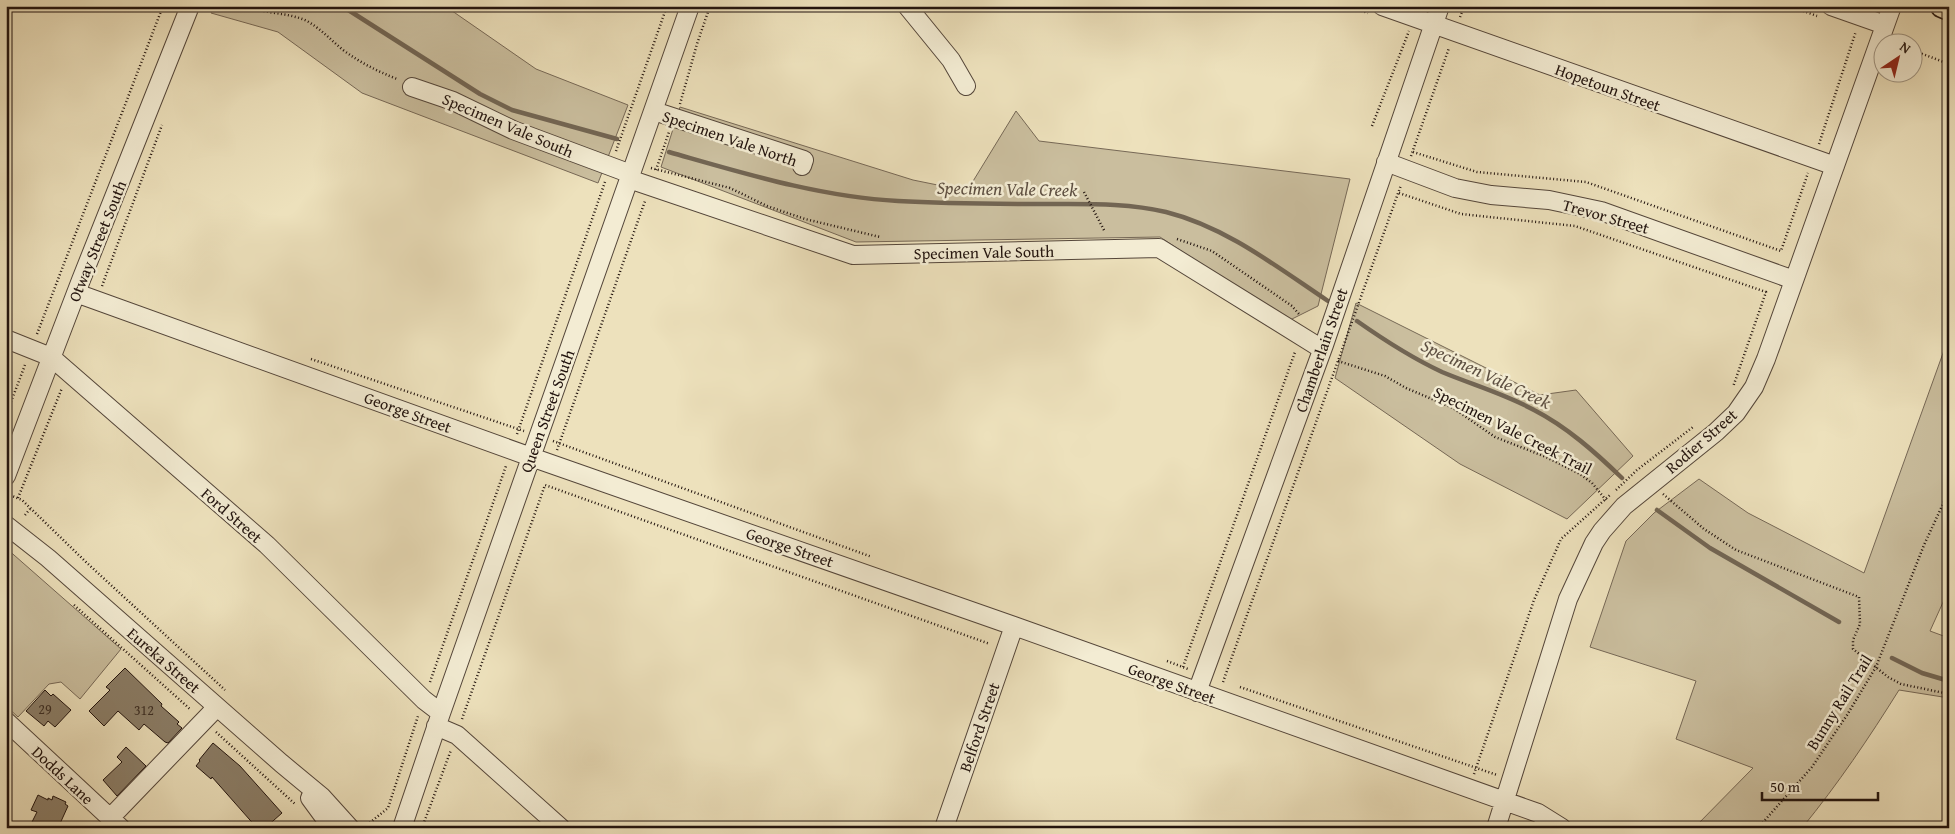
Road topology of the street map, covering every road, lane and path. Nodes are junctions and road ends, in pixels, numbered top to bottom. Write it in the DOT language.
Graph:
graph roads {
  1 [pos="163,6"];
  2 [pos="190,6"];
  3 [pos="248,6"];
  4 [pos="667,6"];
  5 [pos="690,6"];
  6 [pos="710,6"];
  7 [pos="907,6"];
  8 [pos="1382,6"];
  9 [pos="1440,6"];
  10 [pos="1831,6"];
  11 [pos="1892,6"];
  12 [pos="1942,6"];
  13 [pos="1949,9"];
  14 [pos="1434,25"];
  15 [pos="1885,25"];
  16 [pos="1410,28"];
  17 [pos="1857,29"];
  18 [pos="1452,42"];
  19 [pos="1922,54"];
  20 [pos="1949,64"];
  21 [pos="966,86"];
  22 [pos="412,87"];
  23 [pos="654,111"];
  24 [pos="674,118"];
  25 [pos="162,124"];
  26 [pos="1372,126"];
  27 [pos="1813,159"];
  28 [pos="613,161"];
  29 [pos="1386,162"];
  30 [pos="802,166"];
  31 [pos="1835,166"];
  32 [pos="1406,171"];
  33 [pos="630,176"];
  34 [pos="650,187"];
  35 [pos="1084,192"];
  36 [pos="1399,193"];
  37 [pos="1105,232"];
  38 [pos="1781,251"];
  39 [pos="1794,280"];
  40 [pos="79,286"];
  41 [pos="1766,292"];
  42 [pos="6,339"];
  43 [pos="31,349"];
  44 [pos="1322,349"];
  45 [pos="1295,352"];
  46 [pos="51,357"];
  47 [pos="305,357"];
  48 [pos="1338,361"];
  49 [pos="68,372"];
  50 [pos="6,415"];
  51 [pos="518,429"];
  52 [pos="538,436"];
  53 [pos="560,443"];
  54 [pos="512,450"];
  55 [pos="531,456"];
  56 [pos="553,464"];
  57 [pos="6,476"];
  58 [pos="1949,491"];
  59 [pos="1662,494"];
  60 [pos="10,495"];
  61 [pos="18,498"];
  62 [pos="30,508"];
  63 [pos="1618,511"];
  64 [pos="6,514"];
  65 [pos="25,516"];
  66 [pos="6,525"];
  67 [pos="48,558"];
  68 [pos="874,558"];
  69 [pos="72,603"];
  70 [pos="1014,626"];
  71 [pos="1006,650"];
  72 [pos="1183,667"];
  73 [pos="1876,667"];
  74 [pos="1203,675"];
  75 [pos="1233,685"];
  76 [pos="226,691"];
  77 [pos="1197,692"];
  78 [pos="1949,694"];
  79 [pos="424,700"];
  80 [pos="217,707"];
  81 [pos="438,719"];
  82 [pos="6,721"];
  83 [pos="203,721"];
  84 [pos="457,735"];
  85 [pos="281,763"];
  86 [pos="1511,779"];
  87 [pos="1504,801"];
  88 [pos="298,808"];
  89 [pos="115,823"];
  90 [pos="401,823"];
  91 [pos="332,828"];
  92 [pos="350,828"];
  93 [pos="364,828"];
  94 [pos="422,828"];
  95 [pos="562,828"];
  96 [pos="944,828"];
  97 [pos="1496,828"];
  98 [pos="1562,828"];
  99 [pos="1758,828"];
  1 -- 43 [label="path"];
  2 -- 40 [label="street, Otway Street South"];
  3 -- 22 [label="path"];
  4 -- 28 [label="path"];
  5 -- 23 [label="street, Queen Street South"];
  6 -- 24 [label="path"];
  7 -- 21 [label="street"];
  8 -- 14 [label="street, Hopetoun Street"];
  9 -- 14 [label="street, Chamberlain Street"];
  10 -- 15 [label="street"];
  11 -- 15 [label="street, Rodier Street"];
  12 -- 13 [label="main road"];
  14 -- 27 [label="street, Hopetoun Street"];
  14 -- 29 [label="street, Chamberlain Street"];
  15 -- 31 [label="street, Rodier Street"];
  16 -- 26 [label="path"];
  17 -- 27 [label="path"];
  18 -- 32 [label="path"];
  19 -- 20 [label="path"];
  22 -- 28 [label="street, Specimen Vale South"];
  23 -- 24 [label="street, Specimen Vale North"];
  23 -- 33 [label="street, Queen Street South"];
  24 -- 30 [label="street, Specimen Vale North"];
  24 -- 34 [label="path"];
  25 -- 40 [label="path"];
  27 -- 31 [label="street, Hopetoun Street"];
  27 -- 38 [label="path"];
  28 -- 33 [label="street, Specimen Vale South"];
  28 -- 51 [label="path"];
  29 -- 32 [label="street, Trevor Street"];
  29 -- 44 [label="street, Chamberlain Street"];
  31 -- 39 [label="street, Rodier Street"];
  32 -- 36 [label="path"];
  32 -- 39 [label="street, Trevor Street"];
  33 -- 34 [label="street, Specimen Vale South"];
  33 -- 52 [label="street, Queen Street South"];
  34 -- 44 [label="street, Specimen Vale South"];
  34 -- 53 [label="path"];
  35 -- 37 [label="path"];
  36 -- 41 [label="path"];
  36 -- 48 [label="path"];
  39 -- 63 [label="street, Rodier Street"];
  40 -- 46 [label="street, Otway Street South"];
  40 -- 54 [label="street, George Street"];
  42 -- 43 [label="street, Ford Street"];
  43 -- 46 [label="street, Ford Street"];
  43 -- 50 [label="path"];
  44 -- 74 [label="street, Chamberlain Street"];
  45 -- 72 [label="path"];
  46 -- 49 [label="street, Ford Street"];
  46 -- 57 [label="street, Otway Street South"];
  47 -- 51 [label="path"];
  48 -- 63 [label="path, Specimen Vale Creek Trail"];
  48 -- 74 [label="path"];
  49 -- 61 [label="path"];
  49 -- 79 [label="street, Ford Street"];
  51 -- 52 [label="path"];
  51 -- 54 [label="path"];
  52 -- 53 [label="path"];
  52 -- 55 [label="street, Queen Street South"];
  53 -- 56 [label="path"];
  53 -- 68 [label="path"];
  54 -- 55 [label="street, George Street"];
  54 -- 79 [label="path"];
  55 -- 56 [label="street, George Street"];
  55 -- 81 [label="street, Queen Street South"];
  56 -- 70 [label="street, George Street"];
  58 -- 73 [label="path, Bunny Rail Trail"];
  59 -- 73 [label="path"];
  60 -- 61 [label="path"];
  61 -- 62 [label="path"];
  62 -- 65 [label="path"];
  62 -- 76 [label="path"];
  63 -- 86 [label="street, Rodier Street"];
  64 -- 67 [label="street, Eureka Street"];
  66 -- 67 [label="street, Eureka Street"];
  67 -- 80 [label="street, Eureka Street"];
  69 -- 83 [label="path"];
  70 -- 71 [label="street, Belford Street"];
  70 -- 77 [label="street, George Street"];
  71 -- 84 [label="path"];
  71 -- 96 [label="street, Belford Street"];
  73 -- 78 [label="path"];
  73 -- 99 [label="path, Bunny Rail Trail"];
  74 -- 77 [label="street, Chamberlain Street"];
  75 -- 86 [label="path"];
  77 -- 87 [label="street, George Street"];
  79 -- 81 [label="street, Ford Street"];
  79 -- 93 [label="path"];
  80 -- 83 [label="street"];
  80 -- 85 [label="street, Eureka Street"];
  81 -- 84 [label="street, Ford Street"];
  81 -- 90 [label="street, Queen Street South"];
  82 -- 89 [label="street, Dodds Lane"];
  83 -- 88 [label="path"];
  83 -- 89 [label="street"];
  84 -- 94 [label="path"];
  84 -- 95 [label="street, Ford Street"];
  85 -- 91 [label="street, Eureka Street"];
  85 -- 92 [label="street, Eureka Street"];
  86 -- 87 [label="street, Rodier Street"];
  87 -- 97 [label="street, Rodier Street"];
  87 -- 98 [label="street, George Street"];
}
